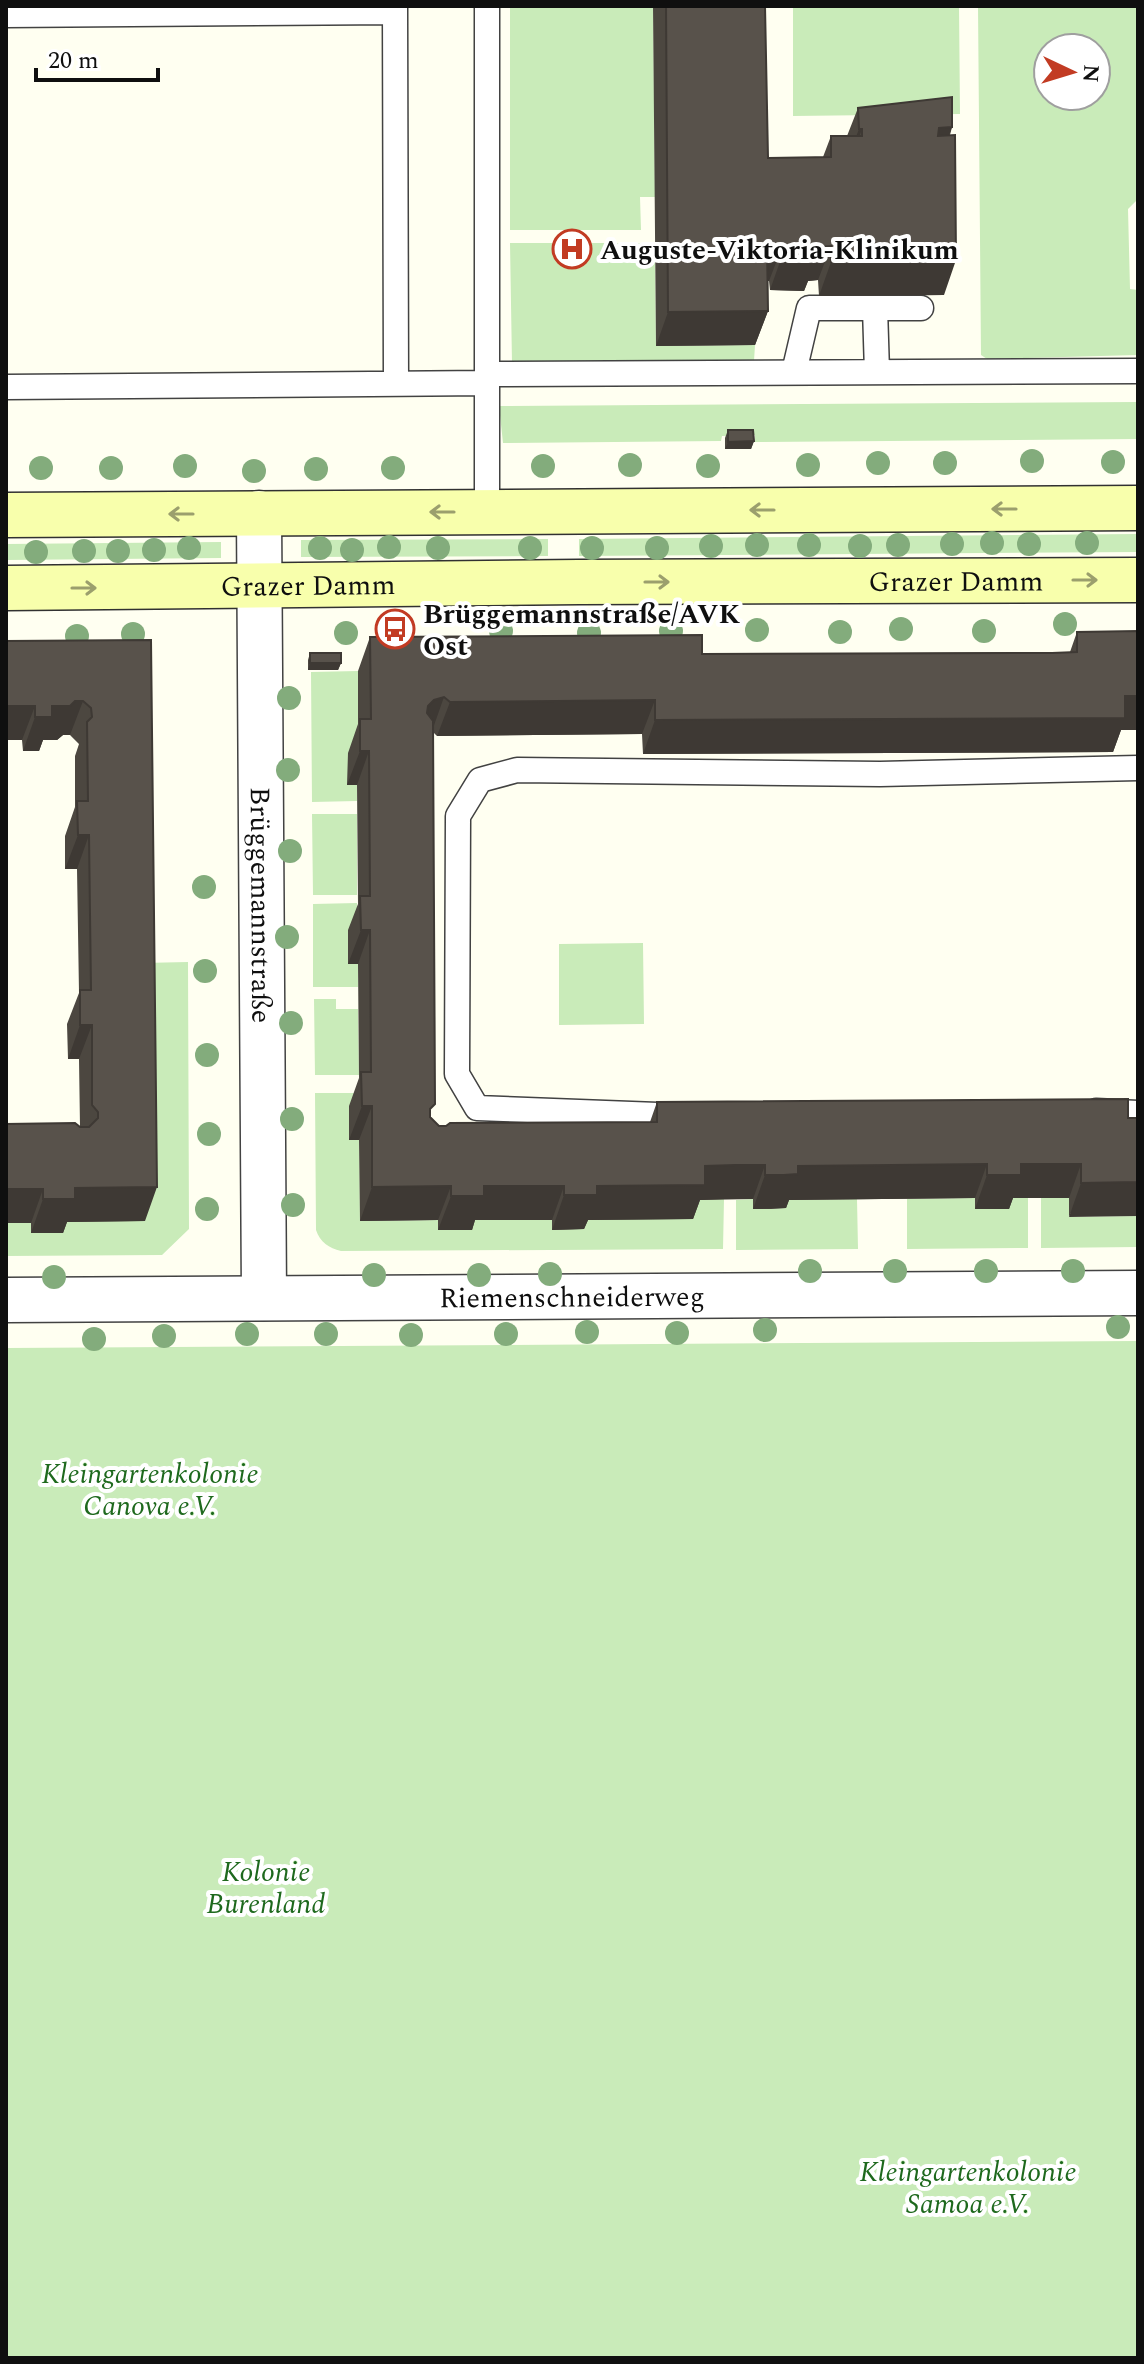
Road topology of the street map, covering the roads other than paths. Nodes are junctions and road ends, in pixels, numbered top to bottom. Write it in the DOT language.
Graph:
graph roads {
  1 [pos="487,6"];
  2 [pos="395,9"];
  3 [pos="53,11"];
  4 [pos="6,15"];
  5 [pos="875,308"];
  6 [pos="921,308"];
  7 [pos="1138,371"];
  8 [pos="794,372"];
  9 [pos="877,372"];
  10 [pos="487,379"];
  11 [pos="396,382"];
  12 [pos="6,387"];
  13 [pos="1138,508"];
  14 [pos="487,512"];
  15 [pos="259,513"];
  16 [pos="6,515"];
  17 [pos="1138,580"];
  18 [pos="259,587"];
  19 [pos="6,588"];
  20 [pos="1138,768"];
  21 [pos="1078,1111"];
  22 [pos="1138,1113"];
  23 [pos="711,1115"];
  24 [pos="1138,1293"];
  25 [pos="264,1298"];
  26 [pos="6,1300"];
  1 -- 10 [label="lane"];
  2 -- 3 [label="lane"];
  2 -- 11 [label="lane"];
  3 -- 4 [label="lane"];
  5 -- 6 [label="lane"];
  5 -- 8 [label="lane"];
  5 -- 9 [label="lane"];
  7 -- 9 [label="lane"];
  8 -- 9 [label="lane"];
  8 -- 10 [label="lane"];
  10 -- 11 [label="lane"];
  10 -- 14 [label="lane"];
  11 -- 12 [label="lane"];
  13 -- 14 [label="main road, one-way"];
  14 -- 15 [label="main road, one-way"];
  15 -- 16 [label="main road, one-way"];
  15 -- 18 [label="street, Brüggemannstraße"];
  18 -- 17 [label="main road, Grazer Damm, one-way"];
  19 -- 18 [label="main road, Grazer Damm, one-way"];
  18 -- 25 [label="street, Brüggemannstraße"];
  20 -- 23 [label="lane"];
  21 -- 22 [label="lane"];
  24 -- 25 [label="street, Riemenschneiderweg"];
  25 -- 26 [label="street, Riemenschneiderweg"];
}
